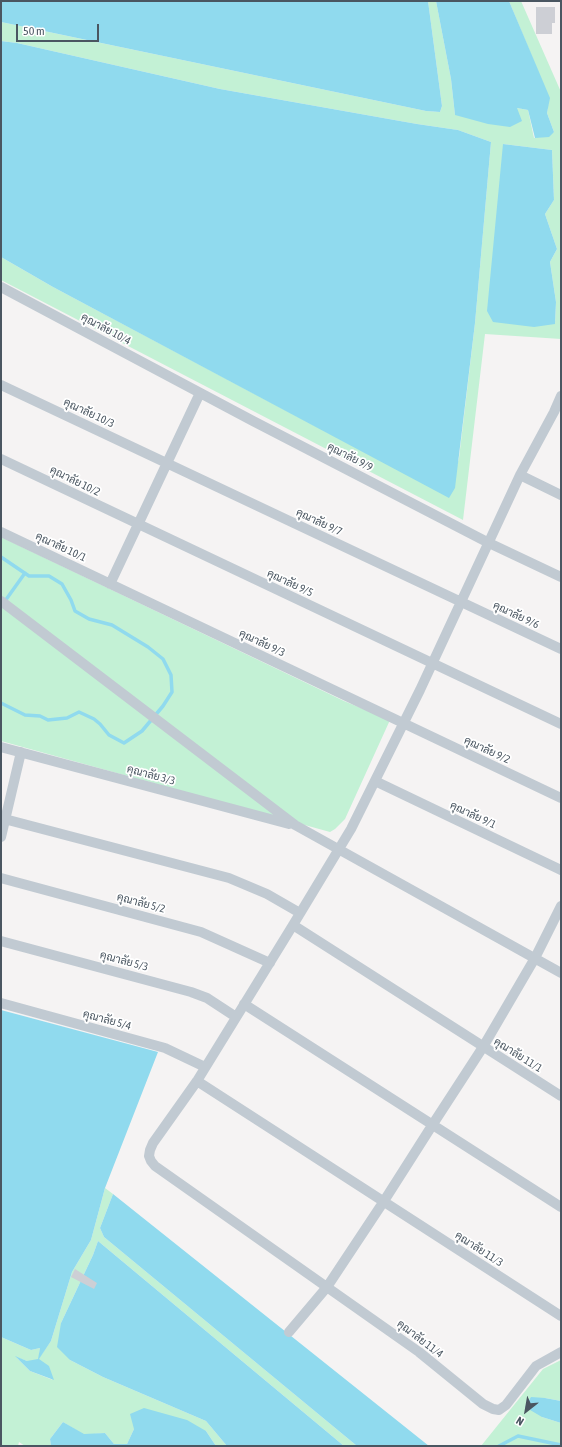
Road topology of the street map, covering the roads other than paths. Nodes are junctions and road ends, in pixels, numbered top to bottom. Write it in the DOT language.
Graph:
graph roads {
  1 [pos="1,287"];
  2 [pos="1,385"];
  3 [pos="200,393"];
  4 [pos="561,396"];
  5 [pos="557,414"];
  6 [pos="1,459"];
  7 [pos="167,463"];
  8 [pos="520,475"];
  9 [pos="561,495"];
  10 [pos="138,525"];
  11 [pos="1,532"];
  12 [pos="489,543"];
  13 [pos="561,577"];
  14 [pos="110,584"];
  15 [pos="1,601"];
  16 [pos="461,602"];
  17 [pos="561,649"];
  18 [pos="433,664"];
  19 [pos="404,724"];
  20 [pos="561,724"];
  21 [pos="1,747"];
  22 [pos="21,752"];
  23 [pos="375,781"];
  24 [pos="561,798"];
  25 [pos="3,818"];
  26 [pos="295,825"];
  27 [pos="1,837"];
  28 [pos="338,850"];
  29 [pos="561,870"];
  30 [pos="1,878"];
  31 [pos="561,906"];
  32 [pos="300,914"];
  33 [pos="294,925"];
  34 [pos="1,941"];
  35 [pos="535,958"];
  36 [pos="270,963"];
  37 [pos="561,973"];
  38 [pos="1,1003"];
  39 [pos="244,1004"];
  40 [pos="236,1017"];
  41 [pos="484,1047"];
  42 [pos="204,1067"];
  43 [pos="197,1081"];
  44 [pos="561,1096"];
  45 [pos="433,1124"];
  46 [pos="384,1201"];
  47 [pos="561,1207"];
  48 [pos="327,1287"];
  49 [pos="561,1316"];
  50 [pos="289,1332"];
  51 [pos="561,1352"];
  1 -- 3 [label="street, คุณาลัย 10/4"];
  2 -- 7 [label="street, คุณาลัย 10/3"];
  3 -- 7 [label="street"];
  3 -- 12 [label="street, คุณาลัย 9/9"];
  4 -- 5 [label="street"];
  5 -- 8 [label="street"];
  6 -- 10 [label="street, คุณาลัย 10/2"];
  7 -- 10 [label="street"];
  7 -- 16 [label="street, คุณาลัย 9/7"];
  8 -- 9 [label="street"];
  8 -- 12 [label="street"];
  10 -- 14 [label="street"];
  10 -- 18 [label="street, คุณาลัย 9/5"];
  11 -- 14 [label="street, คุณาลัย 10/1"];
  12 -- 13 [label="street, คุณาลัย 9/9"];
  12 -- 16 [label="street"];
  14 -- 19 [label="street, คุณาลัย 9/3"];
  15 -- 26 [label="street"];
  16 -- 17 [label="street, คุณาลัย 9/6"];
  16 -- 18 [label="street"];
  18 -- 19 [label="street"];
  18 -- 20 [label="street, คุณาลัย 9/5"];
  19 -- 23 [label="street"];
  19 -- 24 [label="street, คุณาลัย 9/2"];
  21 -- 22 [label="street, คุณาลัย 3/3"];
  22 -- 25 [label="street"];
  22 -- 26 [label="street, คุณาลัย 3/3"];
  23 -- 28 [label="street"];
  23 -- 29 [label="street, คุณาลัย 9/1"];
  25 -- 27 [label="street"];
  25 -- 32 [label="street"];
  26 -- 28 [label="street"];
  28 -- 32 [label="street"];
  28 -- 35 [label="street"];
  30 -- 36 [label="street, คุณาลัย 5/2"];
  31 -- 35 [label="street"];
  32 -- 33 [label="street"];
  33 -- 36 [label="street"];
  33 -- 41 [label="street, คุณาลัย 11/1"];
  34 -- 40 [label="street, คุณาลัย 5/3"];
  35 -- 37 [label="street"];
  35 -- 41 [label="street"];
  36 -- 39 [label="street"];
  38 -- 42 [label="street, คุณาลัย 5/4"];
  39 -- 40 [label="street"];
  39 -- 45 [label="street"];
  40 -- 42 [label="street"];
  41 -- 44 [label="street, คุณาลัย 11/1"];
  41 -- 45 [label="street"];
  42 -- 43 [label="street"];
  43 -- 46 [label="street, คุณาลัย 11/3"];
  43 -- 48 [label="street, คุณาลัย 11/4"];
  45 -- 46 [label="street"];
  45 -- 47 [label="street"];
  46 -- 48 [label="street"];
  46 -- 49 [label="street, คุณาลัย 11/3"];
  48 -- 50 [label="street"];
  48 -- 51 [label="street, คุณาลัย 11/4"];
}
